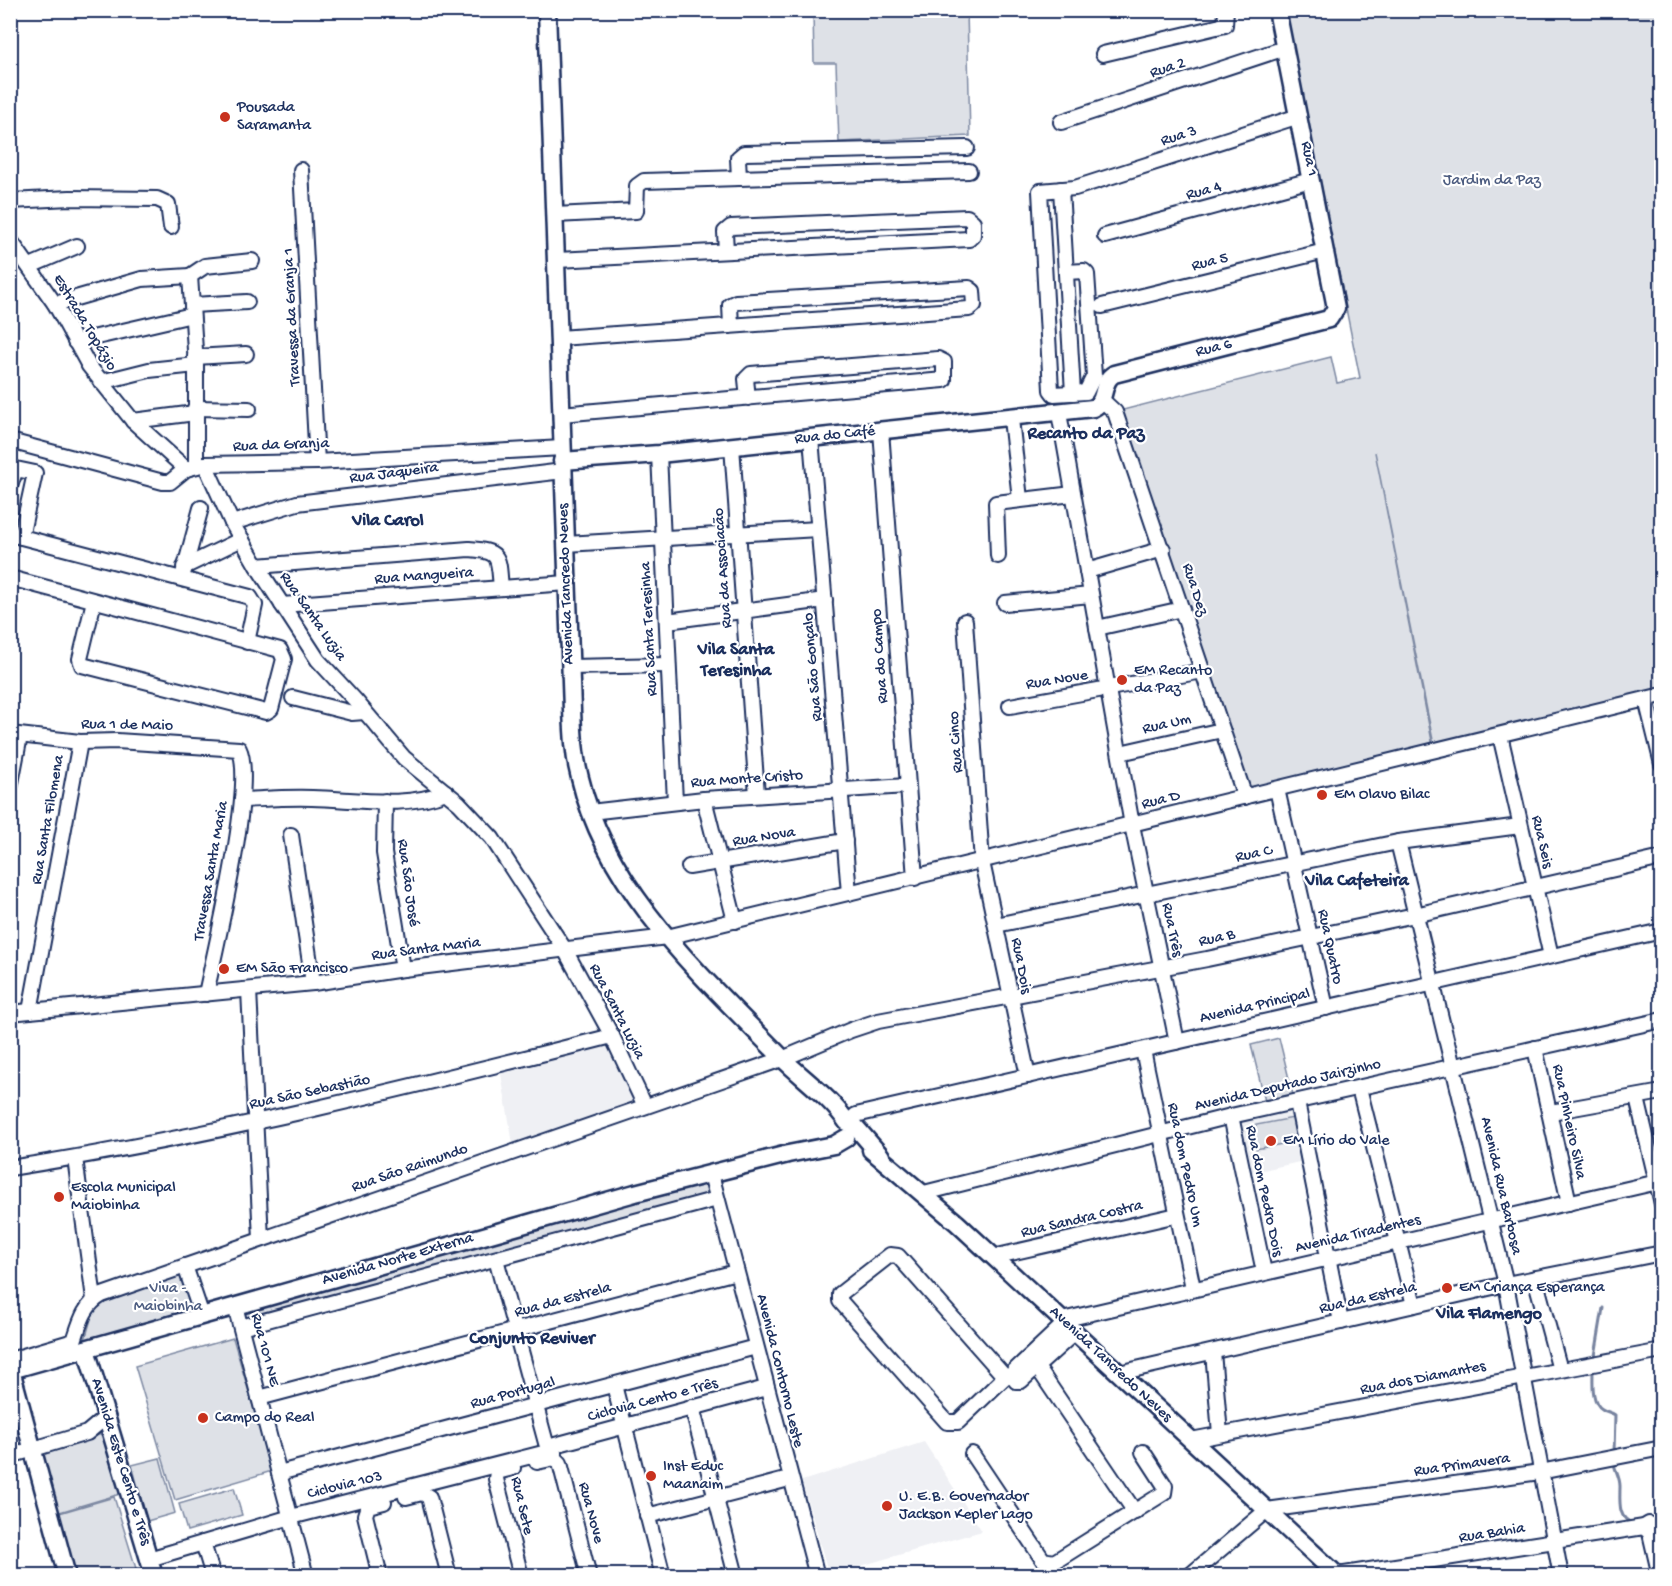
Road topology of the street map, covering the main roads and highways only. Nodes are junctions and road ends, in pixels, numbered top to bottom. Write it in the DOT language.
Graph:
graph roads {
  1 [pos="547,10"];
  2 [pos="1277,10"];
  3 [pos="1336,308"];
  4 [pos="1102,400"];
  5 [pos="562,460"];
  6 [pos="848,1130"];
  7 [pos="79,1347"];
  8 [pos="11,1370"];
  9 [pos="151,1567"];
  10 [pos="1332,1574"];
  11 [pos="67,1575"];
  1 -- 5 [label="main road, Avenida Tancredo Neves"];
  2 -- 3 [label="main road, Rua 1"];
  3 -- 4 [label="main road, Rua 6"];
  4 -- 5 [label="main road, Rua do Café"];
  5 -- 6 [label="main road, Avenida Tancredo Neves"];
  6 -- 7 [label="main road, Avenida Norte Externa"];
  6 -- 10 [label="main road, Avenida Tancredo Neves"];
  7 -- 8 [label="main road, Avenida Norte Externa"];
  7 -- 9 [label="main road, Avenida Este Cento e Três"];
  8 -- 11 [label="main road"];
}
